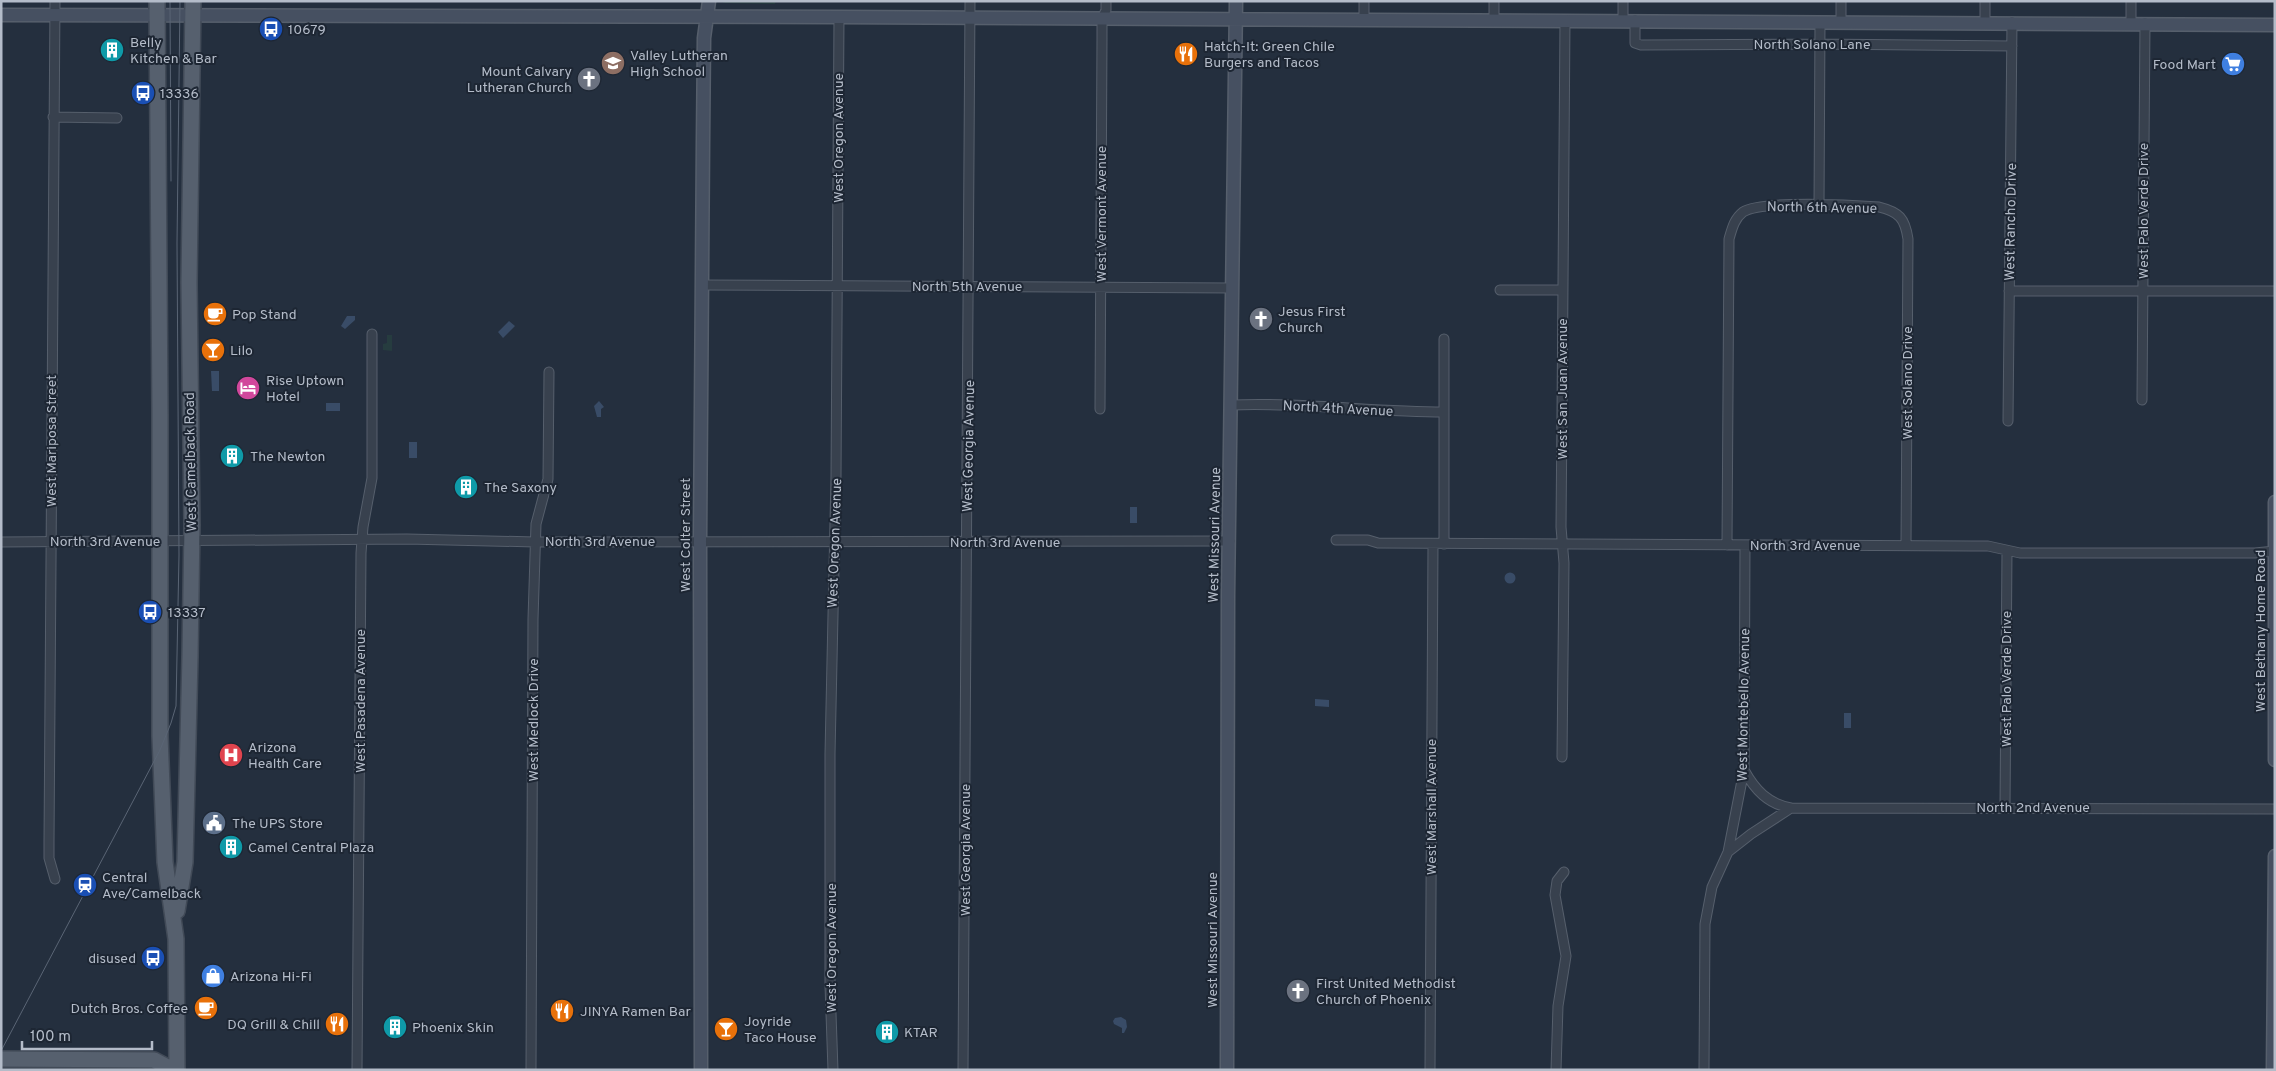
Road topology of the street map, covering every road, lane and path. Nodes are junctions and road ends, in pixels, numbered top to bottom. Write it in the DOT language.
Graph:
graph roads {
  1 [pos="54,1"];
  2 [pos="709,1"];
  3 [pos="970,1"];
  4 [pos="1106,1"];
  5 [pos="1236,1"];
  6 [pos="1364,1"];
  7 [pos="1494,1"];
  8 [pos="1623,1"];
  9 [pos="1841,1"];
  10 [pos="1985,1"];
  11 [pos="2131,1"];
  12 [pos="157,8"];
  13 [pos="193,8"];
  14 [pos="1,15"];
  15 [pos="54,15"];
  16 [pos="707,16"];
  17 [pos="839,17"];
  18 [pos="970,19"];
  19 [pos="1102,19"];
  20 [pos="1236,20"];
  21 [pos="1364,20"];
  22 [pos="1494,20"];
  23 [pos="1564,20"];
  24 [pos="1629,21"];
  25 [pos="1820,22"];
  26 [pos="1840,22"];
  27 [pos="1985,22"];
  28 [pos="2012,22"];
  29 [pos="2131,22"];
  30 [pos="2145,23"];
  31 [pos="2275,24"];
  32 [pos="1820,44"];
  33 [pos="2012,46"];
  34 [pos="54,117"];
  35 [pos="117,118"];
  36 [pos="1820,206"];
  37 [pos="1905,222"];
  38 [pos="702,285"];
  39 [pos="837,285"];
  40 [pos="970,286"];
  41 [pos="1100,286"];
  42 [pos="1232,288"];
  43 [pos="1500,290"];
  44 [pos="1563,290"];
  45 [pos="2009,291"];
  46 [pos="2143,291"];
  47 [pos="2275,292"];
  48 [pos="372,334"];
  49 [pos="1444,339"];
  50 [pos="549,372"];
  51 [pos="2142,400"];
  52 [pos="1231,405"];
  53 [pos="1100,409"];
  54 [pos="1444,412"];
  55 [pos="2008,421"];
  56 [pos="2275,502"];
  57 [pos="362,539"];
  58 [pos="191,540"];
  59 [pos="1336,540"];
  60 [pos="160,541"];
  61 [pos="1230,541"];
  62 [pos="1,542"];
  63 [pos="51,542"];
  64 [pos="535,542"];
  65 [pos="700,542"];
  66 [pos="834,542"];
  67 [pos="967,542"];
  68 [pos="1433,544"];
  69 [pos="1444,544"];
  70 [pos="1563,545"];
  71 [pos="1727,545"];
  72 [pos="1744,545"];
  73 [pos="1906,545"];
  74 [pos="2007,551"];
  75 [pos="2275,551"];
  76 [pos="1562,757"];
  77 [pos="2275,760"];
  78 [pos="1744,770"];
  79 [pos="2005,807"];
  80 [pos="1791,808"];
  81 [pos="2275,808"];
  82 [pos="162,816"];
  83 [pos="185,848"];
  84 [pos="1728,852"];
  85 [pos="2275,856"];
  86 [pos="1564,872"];
  87 [pos="55,879"];
  88 [pos="175,922"];
  89 [pos="1,1059"];
  90 [pos="173,1070"];
  91 [pos="177,1070"];
  92 [pos="358,1070"];
  93 [pos="532,1070"];
  94 [pos="701,1070"];
  95 [pos="832,1070"];
  96 [pos="963,1070"];
  97 [pos="1227,1070"];
  98 [pos="1430,1070"];
  99 [pos="1556,1070"];
  100 [pos="1704,1070"];
  101 [pos="2273,1070"];
  1 -- 15 [label="street, West Mariposa Street"];
  2 -- 16 [label="main road, West Colter Street"];
  3 -- 18 [label="street, West Georgia Avenue"];
  4 -- 19 [label="street, West Vermont Avenue"];
  5 -- 20 [label="main road, West Missouri Avenue"];
  6 -- 21 [label="street"];
  7 -- 22 [label="street"];
  8 -- 24 [label="street"];
  9 -- 26 [label="street"];
  10 -- 27 [label="street"];
  11 -- 29 [label="street"];
  12 -- 13 [label="main road"];
  12 -- 15 [label="main road"];
  12 -- 60 [label="main road, West Camelback Road"];
  13 -- 16 [label="main road"];
  13 -- 58 [label="main road, West Camelback Road"];
  14 -- 15 [label="main road"];
  15 -- 34 [label="street, West Mariposa Street"];
  16 -- 17 [label="main road"];
  16 -- 38 [label="main road, West Colter Street"];
  17 -- 18 [label="main road"];
  17 -- 39 [label="street, West Oregon Avenue"];
  18 -- 19 [label="main road"];
  18 -- 40 [label="street, West Georgia Avenue"];
  19 -- 20 [label="main road"];
  19 -- 41 [label="street, West Vermont Avenue"];
  20 -- 21 [label="main road"];
  20 -- 42 [label="main road, West Missouri Avenue"];
  21 -- 22 [label="main road"];
  22 -- 23 [label="main road"];
  23 -- 24 [label="main road"];
  23 -- 44 [label="street, West San Juan Avenue"];
  24 -- 25 [label="main road"];
  24 -- 32 [label="street, North Solano Lane"];
  25 -- 26 [label="main road"];
  25 -- 32 [label="street"];
  26 -- 27 [label="main road"];
  27 -- 28 [label="main road"];
  28 -- 29 [label="main road"];
  28 -- 33 [label="street, West Rancho Drive"];
  29 -- 30 [label="main road"];
  30 -- 31 [label="main road"];
  30 -- 46 [label="street, West Palo Verde Drive"];
  32 -- 33 [label="street, North Solano Lane"];
  32 -- 36 [label="street"];
  33 -- 45 [label="street, West Rancho Drive"];
  34 -- 35 [label="street"];
  34 -- 63 [label="street, West Mariposa Street"];
  36 -- 37 [label="street, North 6th Avenue"];
  36 -- 71 [label="street, North 6th Avenue"];
  37 -- 73 [label="street, West Solano Drive"];
  38 -- 39 [label="street, North 5th Avenue"];
  38 -- 65 [label="main road, West Colter Street"];
  39 -- 40 [label="street, North 5th Avenue"];
  39 -- 66 [label="street, West Oregon Avenue"];
  40 -- 41 [label="street, North 5th Avenue"];
  40 -- 67 [label="street, West Georgia Avenue"];
  41 -- 42 [label="street, North 5th Avenue"];
  41 -- 53 [label="street, West Vermont Avenue"];
  42 -- 52 [label="main road, West Missouri Avenue"];
  43 -- 44 [label="street"];
  44 -- 70 [label="street, West San Juan Avenue"];
  45 -- 46 [label="street"];
  45 -- 55 [label="street, West Rancho Drive"];
  46 -- 47 [label="street"];
  46 -- 51 [label="street, West Palo Verde Drive"];
  48 -- 57 [label="street, West Pasadena Avenue"];
  49 -- 54 [label="street"];
  50 -- 64 [label="street, West Medlock Drive"];
  52 -- 54 [label="street, North 4th Avenue"];
  52 -- 61 [label="main road, West Missouri Avenue"];
  54 -- 69 [label="street"];
  56 -- 75 [label="main road, West Bethany Home Road"];
  57 -- 58 [label="street, North 3rd Avenue"];
  57 -- 64 [label="street, North 3rd Avenue"];
  57 -- 92 [label="street, West Pasadena Avenue"];
  58 -- 60 [label="street, North 3rd Avenue"];
  58 -- 83 [label="main road, West Camelback Road"];
  59 -- 68 [label="street, North 3rd Avenue"];
  60 -- 63 [label="street, North 3rd Avenue"];
  60 -- 82 [label="main road, West Camelback Road"];
  61 -- 67 [label="street, North 3rd Avenue"];
  61 -- 97 [label="main road, West Missouri Avenue"];
  62 -- 63 [label="street, North 3rd Avenue"];
  63 -- 87 [label="street, West Mariposa Street"];
  64 -- 65 [label="street, North 3rd Avenue"];
  64 -- 93 [label="street, West Medlock Drive"];
  65 -- 66 [label="street, North 3rd Avenue"];
  65 -- 94 [label="main road, West Colter Street"];
  66 -- 67 [label="street, North 3rd Avenue"];
  66 -- 95 [label="street, West Oregon Avenue"];
  67 -- 96 [label="street, West Georgia Avenue"];
  68 -- 69 [label="street, North 3rd Avenue"];
  68 -- 98 [label="street, West Marshall Avenue"];
  69 -- 70 [label="street, North 3rd Avenue"];
  70 -- 71 [label="street, North 3rd Avenue"];
  70 -- 76 [label="street, West San Juan Avenue"];
  71 -- 72 [label="street, North 3rd Avenue"];
  72 -- 73 [label="street, North 3rd Avenue"];
  72 -- 78 [label="street, West Montebello Avenue"];
  73 -- 74 [label="street, North 3rd Avenue"];
  74 -- 75 [label="street, North 3rd Avenue"];
  74 -- 79 [label="street, West Palo Verde Drive"];
  75 -- 77 [label="main road, West Bethany Home Road"];
  78 -- 80 [label="street, North 2nd Avenue"];
  78 -- 84 [label="street, West Montebello Avenue"];
  79 -- 80 [label="street, North 2nd Avenue"];
  79 -- 81 [label="street, North 2nd Avenue"];
  80 -- 84 [label="street"];
  82 -- 83 [label="main road"];
  82 -- 88 [label="main road, West Camelback Road"];
  83 -- 88 [label="main road, West Camelback Road"];
  84 -- 100 [label="street, West Montebello Avenue"];
  85 -- 101 [label="main road"];
  86 -- 99 [label="street"];
  88 -- 91 [label="main road, West Camelback Road"];
  89 -- 90 [label="main road"];
}
